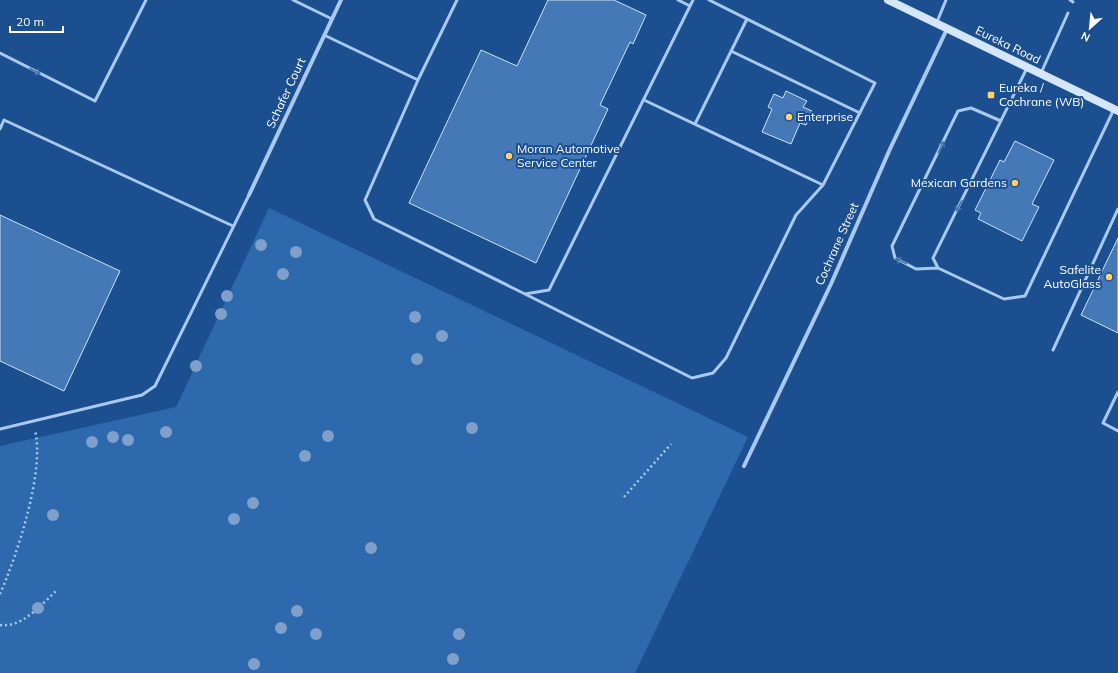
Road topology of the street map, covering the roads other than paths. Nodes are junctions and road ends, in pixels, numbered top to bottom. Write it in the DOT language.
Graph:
graph roads {
  1 [pos="146,0"];
  2 [pos="293,0"];
  3 [pos="341,0"];
  4 [pos="457,0"];
  5 [pos="678,0"];
  6 [pos="693,0"];
  7 [pos="709,0"];
  8 [pos="888,0"];
  9 [pos="946,0"];
  10 [pos="690,6"];
  11 [pos="1068,13"];
  12 [pos="332,19"];
  13 [pos="747,19"];
  14 [pos="936,23"];
  15 [pos="947,29"];
  16 [pos="324,35"];
  17 [pos="732,51"];
  18 [pos="0,53"];
  19 [pos="1027,67"];
  20 [pos="1041,74"];
  21 [pos="418,80"];
  22 [pos="644,100"];
  23 [pos="1116,110"];
  24 [pos="860,113"];
  25 [pos="1001,121"];
  26 [pos="695,124"];
  27 [pos="0,129"];
  28 [pos="823,185"];
  29 [pos="249,195"];
  30 [pos="1118,208"];
  31 [pos="233,226"];
  32 [pos="938,268"];
  33 [pos="525,294"];
  34 [pos="1053,350"];
  35 [pos="1118,392"];
  36 [pos="0,429"];
  37 [pos="1118,431"];
  38 [pos="744,466"];
  18 -- 1 [label="lane, one-way"];
  2 -- 12 [label="lane"];
  3 -- 12 [label="street, Schafer Court"];
  4 -- 21 [label="lane"];
  5 -- 10 [label="lane"];
  6 -- 10 [label="lane"];
  7 -- 13 [label="lane"];
  8 -- 14 [label="main road, Eureka Road"];
  9 -- 14 [label="lane"];
  10 -- 22 [label="lane"];
  11 -- 20 [label="lane"];
  12 -- 16 [label="street, Schafer Court"];
  13 -- 17 [label="lane"];
  13 -- 24 [label="lane"];
  14 -- 15 [label="main road, Eureka Road"];
  15 -- 19 [label="main road, Eureka Road"];
  15 -- 38 [label="street, Cochrane Street"];
  16 -- 21 [label="lane"];
  16 -- 29 [label="street, Schafer Court"];
  17 -- 24 [label="lane"];
  17 -- 26 [label="lane"];
  19 -- 20 [label="main road, Eureka Road"];
  19 -- 25 [label="lane"];
  20 -- 23 [label="main road, Eureka Road"];
  21 -- 33 [label="lane"];
  22 -- 26 [label="lane"];
  22 -- 33 [label="lane"];
  23 -- 32 [label="lane"];
  24 -- 28 [label="lane"];
  25 -- 32 [label="lane, one-way"];
  32 -- 25 [label="lane, one-way"];
  26 -- 28 [label="lane"];
  27 -- 31 [label="lane"];
  28 -- 33 [label="lane"];
  29 -- 31 [label="lane"];
  30 -- 34 [label="lane"];
  31 -- 36 [label="lane"];
  35 -- 37 [label="lane"];
}
